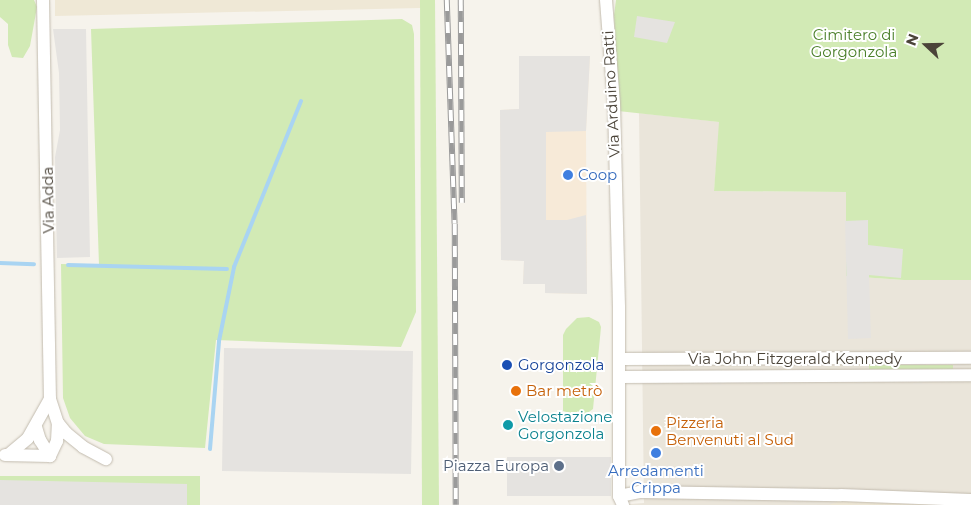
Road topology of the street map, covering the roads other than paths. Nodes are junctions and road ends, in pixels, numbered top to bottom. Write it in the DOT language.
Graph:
graph roads {
  1 [pos="43,0"];
  2 [pos="606,0"];
  3 [pos="971,358"];
  4 [pos="619,359"];
  5 [pos="971,375"];
  6 [pos="619,377"];
  7 [pos="50,399"];
  8 [pos="58,423"];
  9 [pos="36,427"];
  10 [pos="4,455"];
  11 [pos="50,456"];
  12 [pos="106,458"];
  13 [pos="971,500"];
  14 [pos="619,502"];
  1 -- 7 [label="street, Via Adda"];
  2 -- 4 [label="street, Via Arduino Ratti"];
  3 -- 4 [label="street, Via John Fitzgerald Kennedy"];
  4 -- 6 [label="street"];
  5 -- 6 [label="street, Via John Fitzgerald Kennedy"];
  6 -- 14 [label="street"];
  7 -- 8 [label="street, Via Adda"];
  7 -- 9 [label="street, Via Adda"];
  8 -- 11 [label="street, Via Adda"];
  8 -- 12 [label="street, Via Adda"];
  9 -- 10 [label="street, Via Adda"];
  9 -- 11 [label="street"];
  10 -- 11 [label="street"];
  13 -- 14 [label="street"];
}
